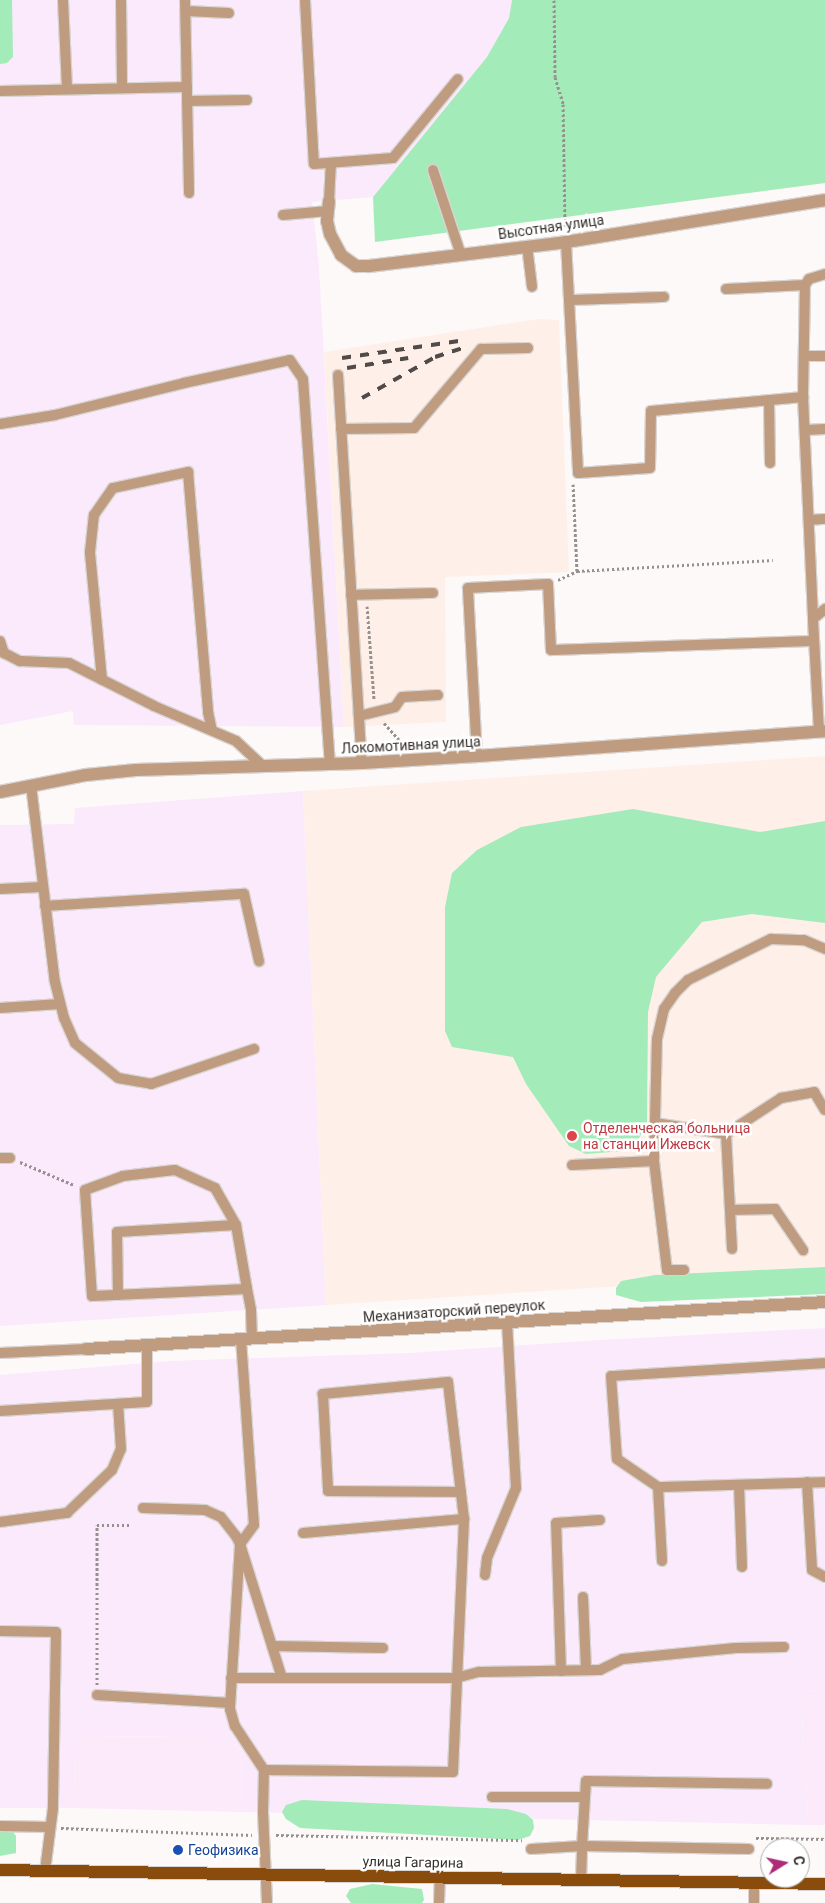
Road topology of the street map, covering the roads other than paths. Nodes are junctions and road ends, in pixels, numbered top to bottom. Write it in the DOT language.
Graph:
graph roads {
  1 [pos="64,0"];
  2 [pos="121,0"];
  3 [pos="305,0"];
  4 [pos="186,5"];
  5 [pos="229,13"];
  6 [pos="458,79"];
  7 [pos="187,87"];
  8 [pos="122,88"];
  9 [pos="66,90"];
  10 [pos="0,91"];
  11 [pos="247,100"];
  12 [pos="187,101"];
  13 [pos="332,162"];
  14 [pos="433,170"];
  15 [pos="189,193"];
  16 [pos="825,200"];
  17 [pos="328,206"];
  18 [pos="283,215"];
  19 [pos="566,242"];
  20 [pos="527,246"];
  21 [pos="461,255"];
  22 [pos="825,274"];
  23 [pos="805,285"];
  24 [pos="532,287"];
  25 [pos="726,289"];
  26 [pos="664,297"];
  27 [pos="569,300"];
  28 [pos="528,348"];
  29 [pos="805,356"];
  30 [pos="825,356"];
  31 [pos="338,375"];
  32 [pos="803,397"];
  33 [pos="769,400"];
  34 [pos="0,424"];
  35 [pos="341,429"];
  36 [pos="825,429"];
  37 [pos="806,430"];
  38 [pos="770,464"];
  39 [pos="825,519"];
  40 [pos="809,520"];
  41 [pos="433,593"];
  42 [pos="352,594"];
  43 [pos="825,609"];
  44 [pos="813,619"];
  45 [pos="0,641"];
  46 [pos="813,641"];
  47 [pos="102,680"];
  48 [pos="438,695"];
  49 [pos="359,716"];
  50 [pos="212,730"];
  51 [pos="822,731"];
  52 [pos="477,756"];
  53 [pos="362,763"];
  54 [pos="330,764"];
  55 [pos="263,766"];
  56 [pos="31,785"];
  57 [pos="0,792"];
  58 [pos="42,887"];
  59 [pos="0,889"];
  60 [pos="44,906"];
  61 [pos="825,949"];
  62 [pos="259,961"];
  63 [pos="60,1004"];
  64 [pos="0,1008"];
  65 [pos="254,1050"];
  66 [pos="825,1110"];
  67 [pos="655,1123"];
  68 [pos="726,1134"];
  69 [pos="654,1161"];
  70 [pos="572,1165"];
  71 [pos="730,1210"];
  72 [pos="236,1225"];
  73 [pos="732,1250"];
  74 [pos="803,1250"];
  75 [pos="684,1270"];
  76 [pos="247,1289"];
  77 [pos="118,1295"];
  78 [pos="825,1302"];
  79 [pos="507,1322"];
  80 [pos="247,1339"];
  81 [pos="147,1345"];
  82 [pos="86,1349"];
  83 [pos="0,1353"];
  84 [pos="825,1363"];
  85 [pos="118,1404"];
  86 [pos="0,1411"];
  87 [pos="807,1482"];
  88 [pos="825,1482"];
  89 [pos="738,1484"];
  90 [pos="658,1487"];
  91 [pos="461,1492"];
  92 [pos="143,1508"];
  93 [pos="464,1519"];
  94 [pos="600,1520"];
  95 [pos="0,1522"];
  96 [pos="303,1533"];
  97 [pos="240,1544"];
  98 [pos="662,1561"];
  99 [pos="742,1567"];
  100 [pos="485,1575"];
  101 [pos="825,1577"];
  102 [pos="583,1597"];
  103 [pos="0,1631"];
  104 [pos="272,1646"];
  105 [pos="784,1647"];
  106 [pos="383,1648"];
  107 [pos="586,1670"];
  108 [pos="561,1671"];
  109 [pos="231,1678"];
  110 [pos="282,1678"];
  111 [pos="456,1678"];
  112 [pos="97,1695"];
  113 [pos="230,1703"];
  114 [pos="264,1770"];
  115 [pos="767,1784"];
  116 [pos="492,1797"];
  117 [pos="585,1797"];
  118 [pos="0,1826"];
  119 [pos="49,1827"];
  120 [pos="528,1844"];
  121 [pos="582,1846"];
  122 [pos="748,1849"];
  123 [pos="0,1870"];
  124 [pos="45,1871"];
  125 [pos="267,1874"];
  126 [pos="440,1878"];
  127 [pos="581,1880"];
  128 [pos="754,1883"];
  129 [pos="825,1884"];
  130 [pos="267,1903"];
  131 [pos="439,1903"];
  132 [pos="754,1903"];
  1 -- 9 [label="lane"];
  2 -- 8 [label="lane"];
  3 -- 13 [label="lane"];
  4 -- 5 [label="lane"];
  4 -- 7 [label="lane"];
  6 -- 13 [label="lane"];
  7 -- 8 [label="lane"];
  7 -- 12 [label="lane"];
  8 -- 9 [label="lane"];
  9 -- 10 [label="lane"];
  11 -- 12 [label="lane"];
  12 -- 15 [label="lane"];
  13 -- 17 [label="lane"];
  14 -- 21 [label="lane"];
  16 -- 19 [label="street, Высотная улица"];
  17 -- 18 [label="lane"];
  17 -- 21 [label="street, Высотная улица"];
  19 -- 20 [label="street, Высотная улица"];
  19 -- 27 [label="lane"];
  20 -- 21 [label="street, Высотная улица"];
  20 -- 24 [label="lane"];
  22 -- 23 [label="lane"];
  23 -- 25 [label="lane"];
  23 -- 29 [label="lane"];
  26 -- 27 [label="lane"];
  27 -- 33 [label="lane"];
  28 -- 35 [label="lane"];
  29 -- 30 [label="lane"];
  29 -- 32 [label="lane"];
  31 -- 35 [label="lane"];
  32 -- 33 [label="lane"];
  32 -- 37 [label="lane"];
  33 -- 38 [label="lane"];
  34 -- 54 [label="lane"];
  35 -- 42 [label="lane"];
  36 -- 37 [label="lane"];
  37 -- 40 [label="lane"];
  39 -- 40 [label="lane"];
  40 -- 44 [label="lane"];
  41 -- 42 [label="lane"];
  42 -- 49 [label="lane"];
  43 -- 44 [label="lane"];
  44 -- 46 [label="lane"];
  45 -- 47 [label="lane"];
  46 -- 51 [label="lane"];
  46 -- 52 [label="lane"];
  47 -- 50 [label="lane"];
  47 -- 50 [label="lane"];
  48 -- 49 [label="lane"];
  49 -- 53 [label="lane"];
  50 -- 55 [label="lane"];
  51 -- 52 [label="street, Локомотивная улица"];
  52 -- 53 [label="street, Локомотивная улица"];
  53 -- 54 [label="street, Локомотивная улица"];
  54 -- 55 [label="street, Локомотивная улица"];
  55 -- 56 [label="street, Локомотивная улица"];
  56 -- 57 [label="street, Локомотивная улица"];
  56 -- 58 [label="lane"];
  58 -- 59 [label="lane"];
  58 -- 60 [label="lane"];
  60 -- 62 [label="lane"];
  60 -- 63 [label="lane"];
  61 -- 67 [label="lane"];
  63 -- 64 [label="lane"];
  63 -- 65 [label="lane"];
  66 -- 68 [label="lane"];
  67 -- 68 [label="lane"];
  67 -- 69 [label="lane"];
  68 -- 71 [label="lane"];
  69 -- 70 [label="lane"];
  69 -- 75 [label="lane"];
  71 -- 73 [label="lane"];
  71 -- 74 [label="lane"];
  72 -- 76 [label="lane"];
  72 -- 77 [label="lane"];
  72 -- 77 [label="lane"];
  76 -- 77 [label="lane"];
  76 -- 80 [label="lane"];
  78 -- 79 [label="street, Механизаторский переулок"];
  79 -- 80 [label="street, Механизаторский переулок"];
  79 -- 100 [label="lane"];
  80 -- 81 [label="street, Механизаторский переулок"];
  80 -- 97 [label="lane"];
  81 -- 82 [label="street, Механизаторский переулок"];
  81 -- 85 [label="lane"];
  82 -- 83 [label="lane"];
  84 -- 90 [label="lane"];
  85 -- 86 [label="lane"];
  85 -- 95 [label="lane"];
  87 -- 88 [label="lane"];
  87 -- 89 [label="lane"];
  87 -- 101 [label="lane"];
  89 -- 90 [label="lane"];
  89 -- 99 [label="lane"];
  90 -- 98 [label="lane"];
  91 -- 91 [label="lane"];
  91 -- 93 [label="lane"];
  92 -- 97 [label="lane"];
  93 -- 96 [label="lane"];
  93 -- 111 [label="lane"];
  94 -- 108 [label="lane"];
  97 -- 104 [label="lane"];
  97 -- 109 [label="lane"];
  102 -- 107 [label="lane"];
  103 -- 119 [label="lane"];
  104 -- 106 [label="lane"];
  104 -- 110 [label="lane"];
  105 -- 107 [label="lane"];
  107 -- 108 [label="lane"];
  108 -- 111 [label="lane"];
  109 -- 110 [label="lane"];
  109 -- 113 [label="lane"];
  110 -- 111 [label="lane"];
  111 -- 114 [label="lane"];
  112 -- 113 [label="lane"];
  113 -- 114 [label="lane"];
  114 -- 125 [label="lane"];
  115 -- 117 [label="lane"];
  116 -- 117 [label="lane"];
  117 -- 121 [label="lane"];
  118 -- 119 [label="lane"];
  119 -- 124 [label="lane"];
  120 -- 121 [label="lane"];
  121 -- 122 [label="lane"];
  121 -- 127 [label="lane"];
  123 -- 124 [label="main road, улица Гагарина"];
  124 -- 125 [label="main road, улица Гагарина"];
  125 -- 126 [label="main road, улица Гагарина"];
  125 -- 130 [label="lane"];
  126 -- 127 [label="main road, улица Гагарина"];
  126 -- 131 [label="lane"];
  127 -- 128 [label="main road, улица Гагарина"];
  128 -- 129 [label="main road, улица Гагарина"];
  128 -- 132 [label="lane"];
}
